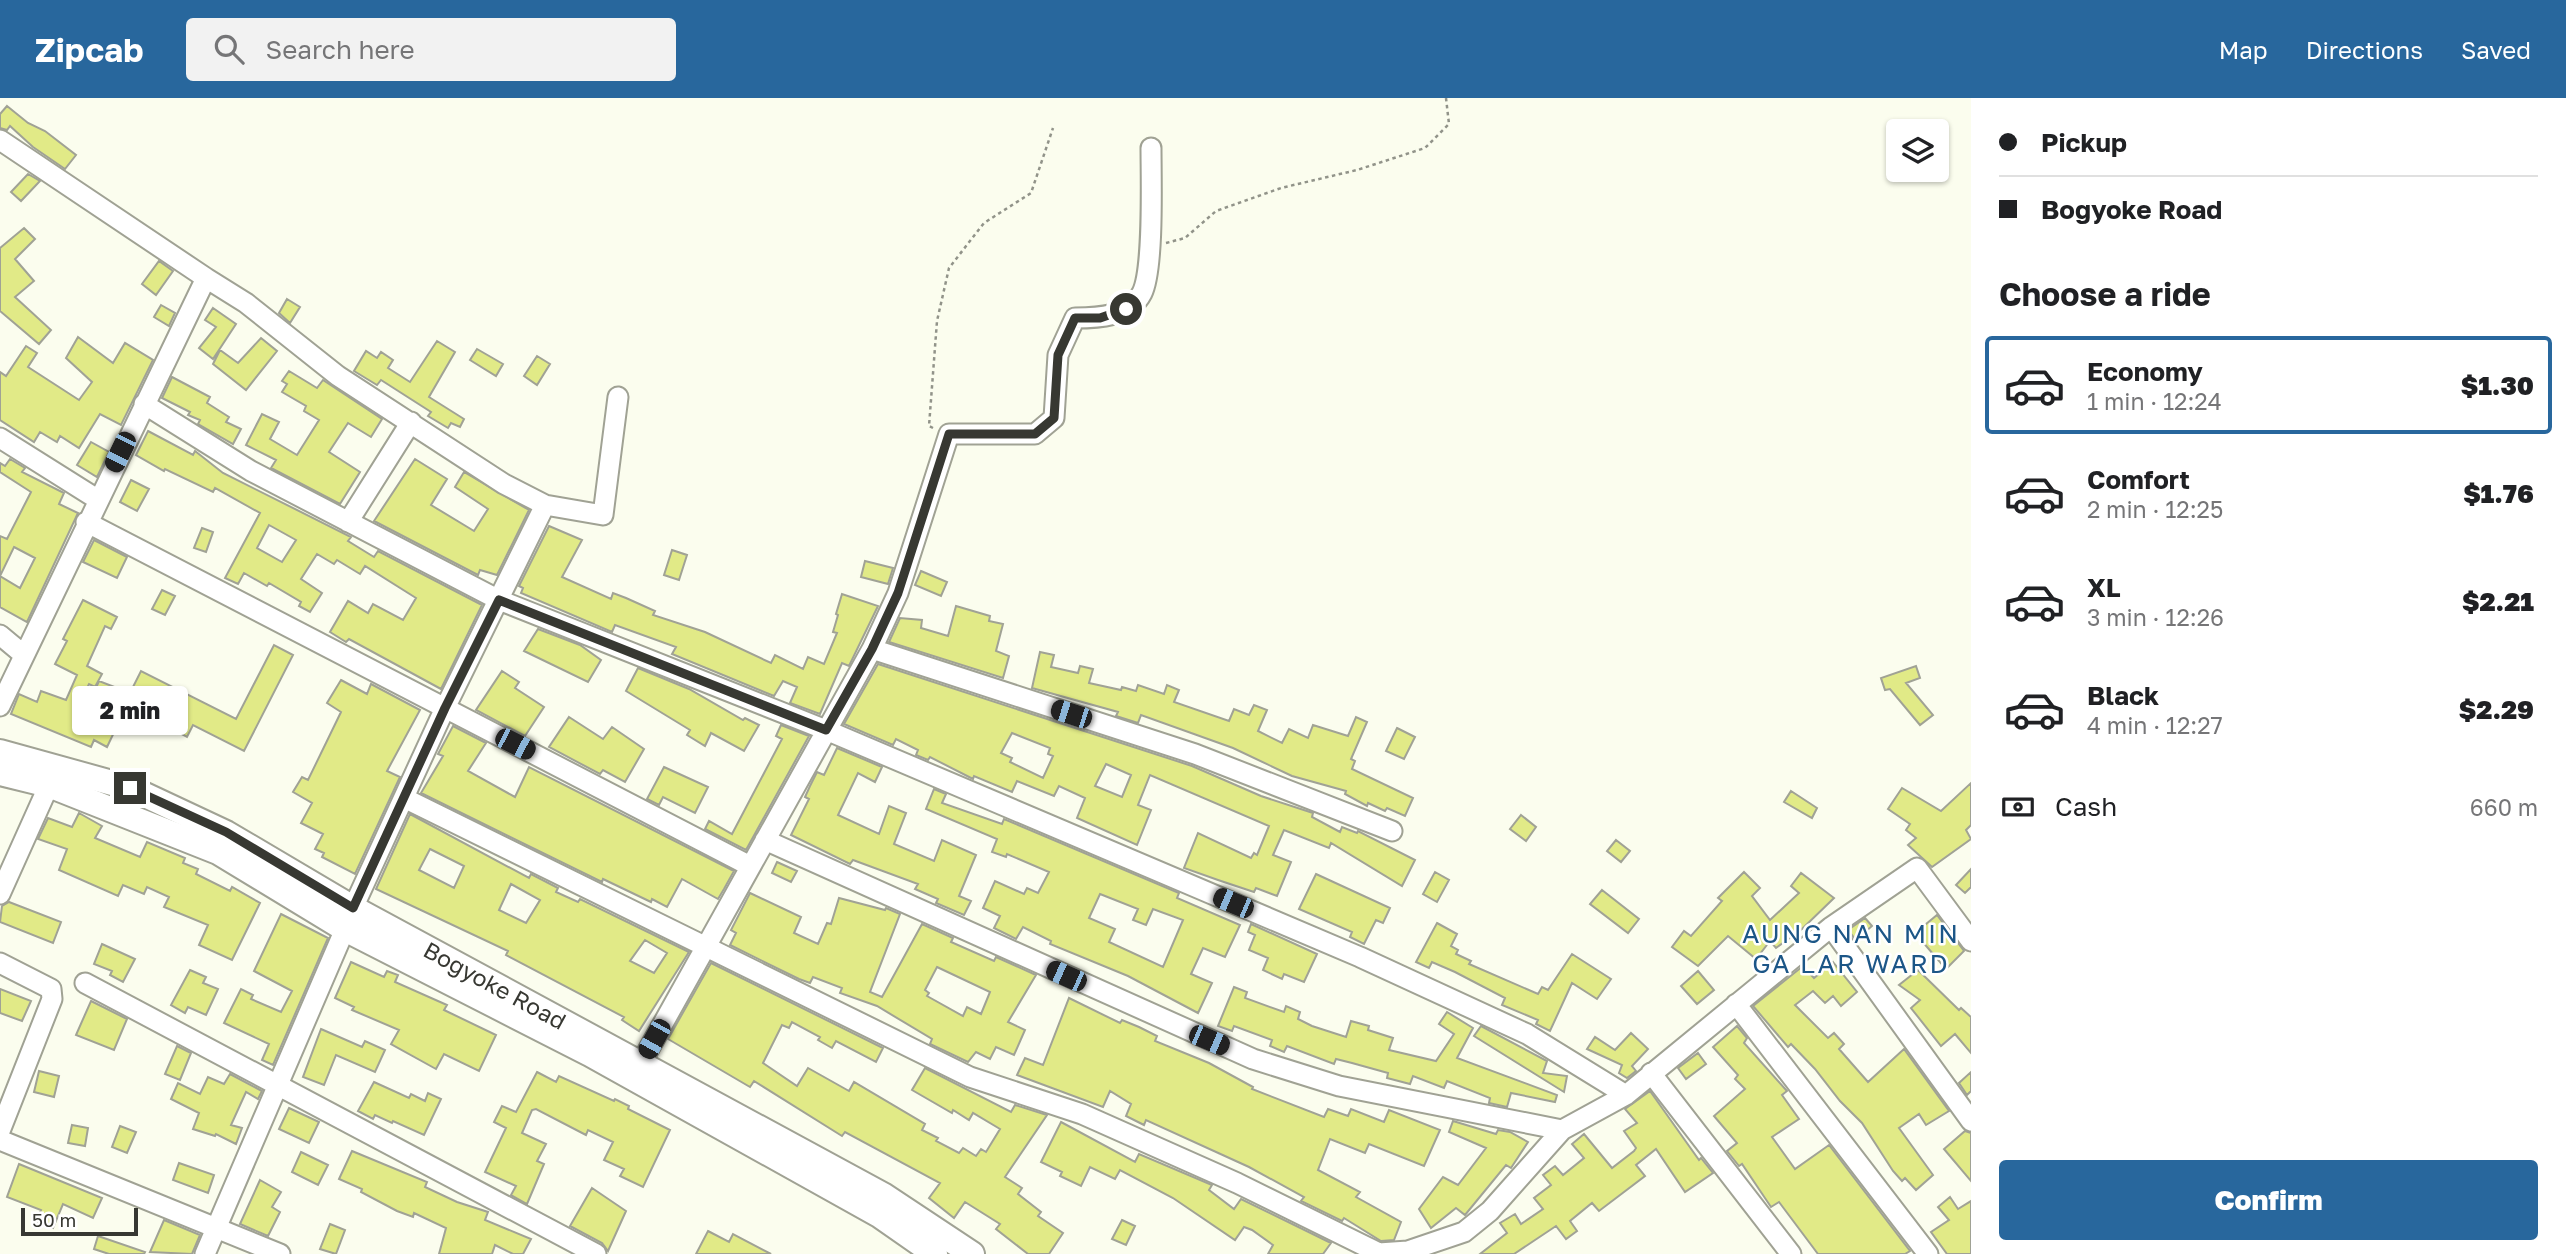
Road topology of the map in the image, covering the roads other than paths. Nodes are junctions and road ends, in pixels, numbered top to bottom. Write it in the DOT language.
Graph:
graph roads {
  1 [pos="0,140"];
  2 [pos="1151,148"];
  3 [pos="206,278"];
  4 [pos="618,397"];
  5 [pos="144,404"];
  6 [pos="411,422"];
  7 [pos="0,438"];
  8 [pos="97,499"];
  9 [pos="545,505"];
  10 [pos="86,522"];
  11 [pos="348,522"];
  12 [pos="499,600"];
  13 [pos="0,635"];
  14 [pos="872,649"];
  15 [pos="24,655"];
  16 [pos="0,706"];
  17 [pos="445,708"];
  18 [pos="826,730"];
  19 [pos="0,752"];
  20 [pos="0,772"];
  21 [pos="49,785"];
  22 [pos="404,798"];
  23 [pos="1392,831"];
  24 [pos="765,840"];
  25 [pos="750,866"];
  26 [pos="0,894"];
  27 [pos="349,918"];
  28 [pos="1831,927"];
  29 [pos="1971,941"];
  30 [pos="706,945"];
  31 [pos="0,964"];
  32 [pos="85,983"];
  33 [pos="1736,1004"];
  34 [pos="641,1063"];
  35 [pos="1651,1073"];
  36 [pos="278,1084"];
  37 [pos="1626,1095"];
  38 [pos="1971,1121"];
  39 [pos="1,1130"];
  40 [pos="1562,1130"];
  41 [pos="215,1229"];
  42 [pos="205,1254"];
  43 [pos="280,1254"];
  44 [pos="596,1254"];
  45 [pos="935,1254"];
  46 [pos="972,1254"];
  47 [pos="1791,1254"];
  48 [pos="1928,1254"];
  1 -- 3 [label="street"];
  2 -- 14 [label="street"];
  3 -- 5 [label="street"];
  3 -- 6 [label="street"];
  4 -- 9 [label="street"];
  5 -- 8 [label="street"];
  5 -- 11 [label="street"];
  6 -- 9 [label="street"];
  6 -- 11 [label="street"];
  7 -- 8 [label="street"];
  8 -- 10 [label="street"];
  9 -- 12 [label="street"];
  10 -- 15 [label="street"];
  10 -- 17 [label="street"];
  11 -- 12 [label="street"];
  12 -- 17 [label="street"];
  12 -- 18 [label="street"];
  13 -- 15 [label="street"];
  14 -- 18 [label="street"];
  14 -- 23 [label="street"];
  15 -- 16 [label="street"];
  17 -- 22 [label="street"];
  17 -- 25 [label="street"];
  18 -- 24 [label="street"];
  18 -- 37 [label="street"];
  19 -- 27 [label="main road, Bogyoke Road"];
  20 -- 21 [label="main road, Bogyoke Road"];
  21 -- 26 [label="street"];
  21 -- 27 [label="main road, Bogyoke Road"];
  22 -- 27 [label="street"];
  22 -- 30 [label="street"];
  24 -- 25 [label="street"];
  24 -- 40 [label="street"];
  25 -- 30 [label="street"];
  27 -- 34 [label="main road, Bogyoke Road"];
  27 -- 36 [label="street"];
  27 -- 45 [label="main road, Bogyoke Road"];
  28 -- 29 [label="street"];
  28 -- 33 [label="street"];
  28 -- 38 [label="street"];
  30 -- 34 [label="street"];
  30 -- 40 [label="street"];
  31 -- 39 [label="street"];
  32 -- 36 [label="street"];
  33 -- 35 [label="street"];
  33 -- 48 [label="street"];
  34 -- 46 [label="main road, Bogyoke Road"];
  35 -- 37 [label="street"];
  35 -- 47 [label="street"];
  36 -- 41 [label="street"];
  36 -- 44 [label="street"];
  37 -- 40 [label="street"];
  39 -- 41 [label="street"];
  41 -- 42 [label="street"];
  41 -- 43 [label="street"];
}
